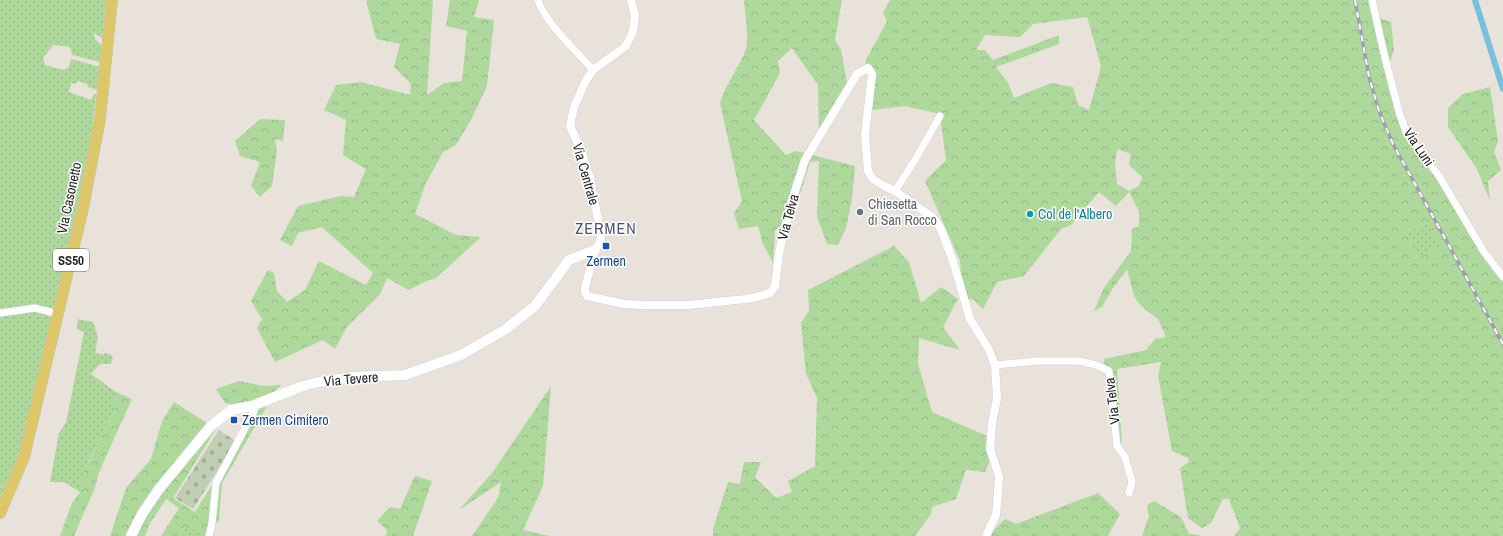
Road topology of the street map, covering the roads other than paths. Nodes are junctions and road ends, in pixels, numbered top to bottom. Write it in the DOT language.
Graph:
graph roads {
  1 [pos="112,0"];
  2 [pos="538,0"];
  3 [pos="631,0"];
  4 [pos="1372,0"];
  5 [pos="593,70"];
  6 [pos="940,116"];
  7 [pos="895,191"];
  8 [pos="595,250"];
  9 [pos="1503,277"];
  10 [pos="0,313"];
  11 [pos="58,314"];
  12 [pos="995,365"];
  13 [pos="254,406"];
  14 [pos="1129,494"];
  15 [pos="0,513"];
  16 [pos="131,536"];
  17 [pos="209,536"];
  18 [pos="986,536"];
  1 -- 11 [label="main road, Via Casonetto / SS50"];
  2 -- 5 [label="street"];
  3 -- 5 [label="street, Via Centrale"];
  4 -- 9 [label="street, Via Luni"];
  5 -- 8 [label="street, Via Centrale"];
  6 -- 7 [label="street"];
  7 -- 8 [label="street, Via Telva"];
  7 -- 12 [label="street, Via Telva"];
  8 -- 13 [label="main road, Via Tevere"];
  10 -- 11 [label="street"];
  11 -- 15 [label="main road, Via Casonetto / SS50"];
  12 -- 14 [label="street, Via Telva"];
  12 -- 18 [label="street, Via Telva"];
  13 -- 16 [label="main road, Via Tevere"];
  13 -- 17 [label="street"];
}
